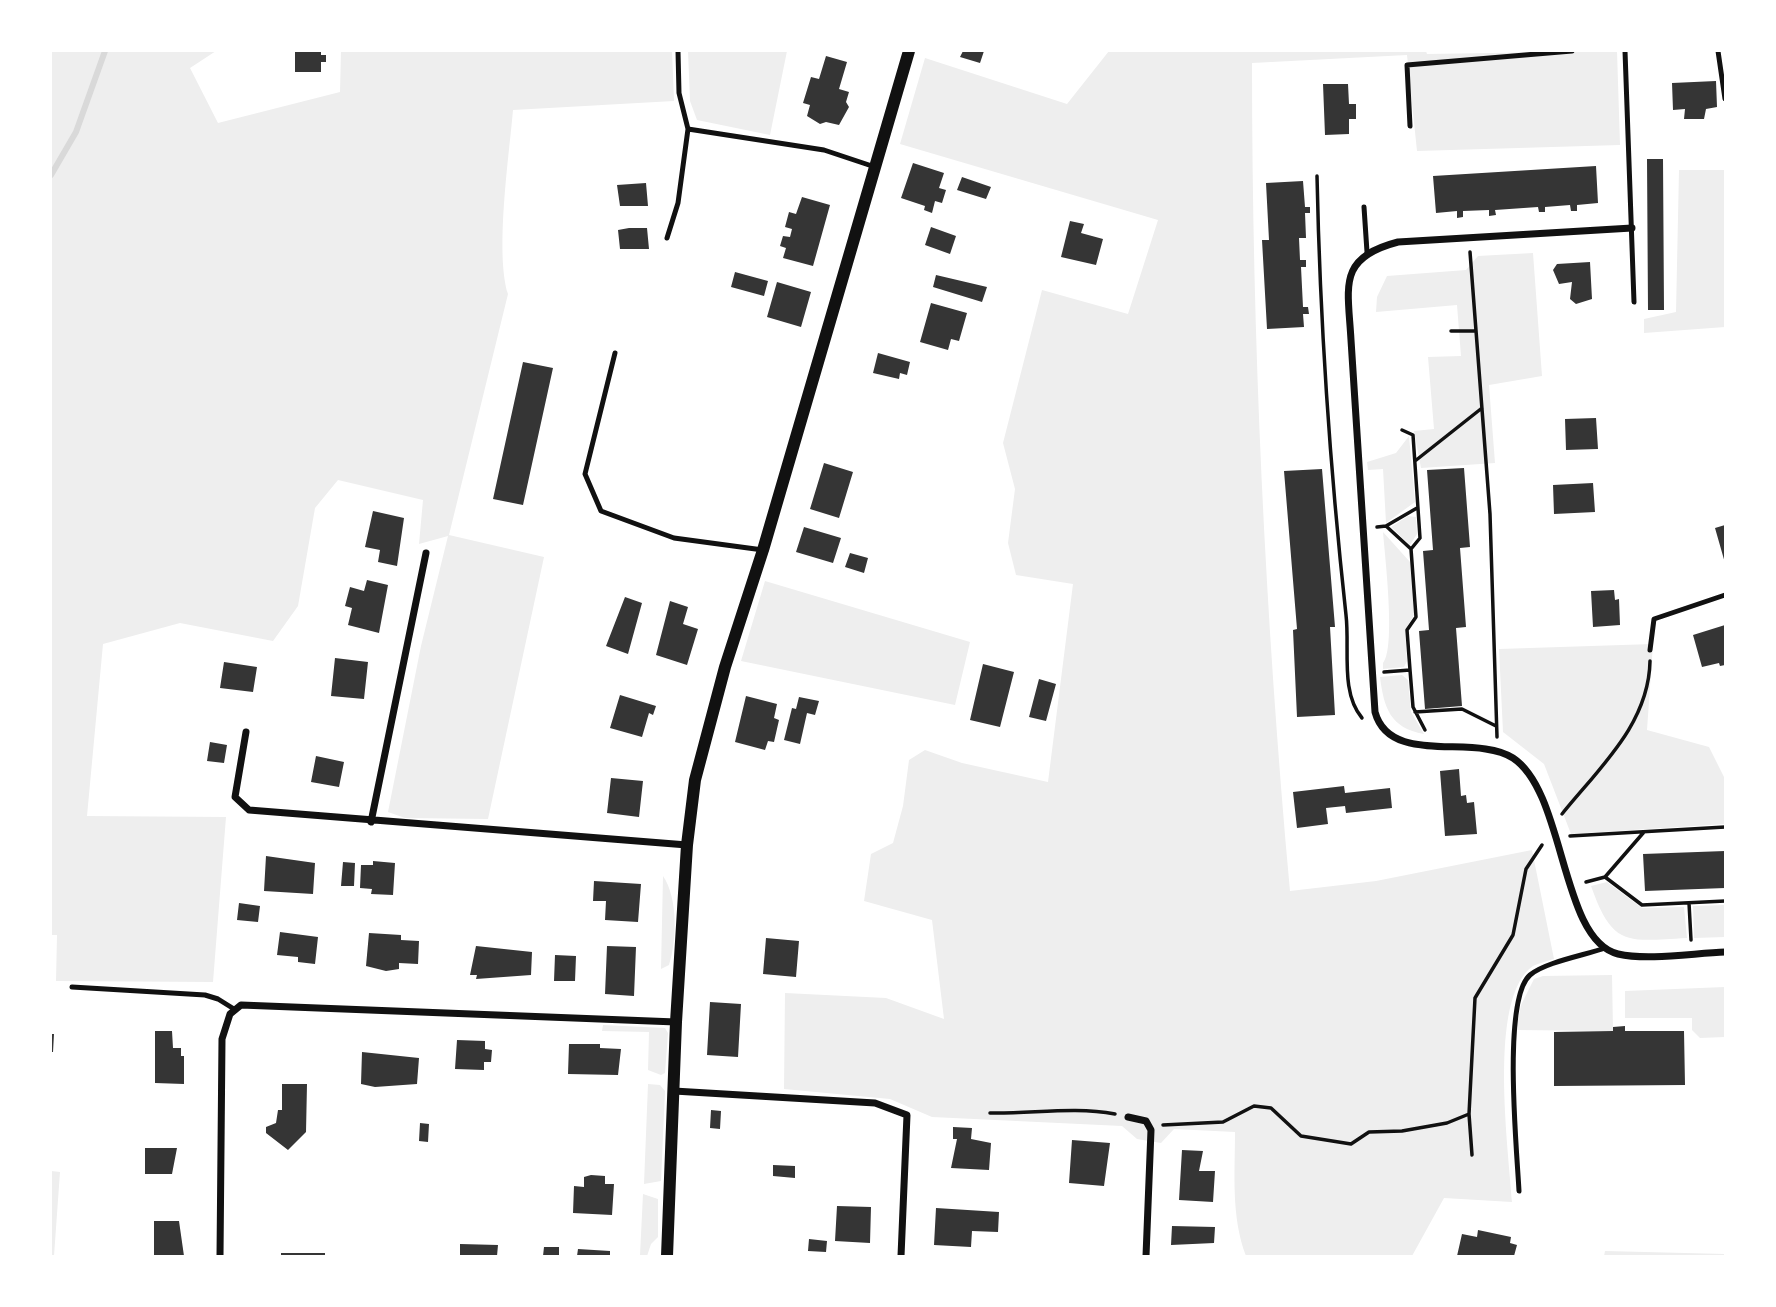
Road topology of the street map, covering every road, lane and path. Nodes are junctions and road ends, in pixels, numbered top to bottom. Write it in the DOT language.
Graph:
graph roads {
  1 [pos="678,51"];
  2 [pos="909,51"];
  3 [pos="1572,51"];
  4 [pos="1625,51"];
  5 [pos="1718,51"];
  6 [pos="1725,99"];
  7 [pos="1410,126"];
  8 [pos="688,129"];
  9 [pos="875,167"];
  10 [pos="1317,176"];
  11 [pos="1364,207"];
  12 [pos="1632,228"];
  13 [pos="667,238"];
  14 [pos="1469,238"];
  15 [pos="1367,252"];
  16 [pos="1634,302"];
  17 [pos="1451,331"];
  18 [pos="1476,331"];
  19 [pos="615,353"];
  20 [pos="1482,408"];
  21 [pos="1402,430"];
  22 [pos="1415,461"];
  23 [pos="1418,507"];
  24 [pos="1386,526"];
  25 [pos="1363,527"];
  26 [pos="763,550"];
  27 [pos="1411,550"];
  28 [pos="426,553"];
  29 [pos="1725,595"];
  30 [pos="1650,650"];
  31 [pos="1410,670"];
  32 [pos="1373,674"];
  33 [pos="1416,712"];
  34 [pos="1496,726"];
  35 [pos="1369,727"];
  36 [pos="1426,731"];
  37 [pos="246,732"];
  38 [pos="1497,750"];
  39 [pos="1561,816"];
  40 [pos="371,822"];
  41 [pos="1565,826"];
  42 [pos="1725,827"];
  43 [pos="1644,832"];
  44 [pos="1568,836"];
  45 [pos="1543,840"];
  46 [pos="687,845"];
  47 [pos="1573,848"];
  48 [pos="1582,871"];
  49 [pos="1605,877"];
  50 [pos="1586,882"];
  51 [pos="1590,893"];
  52 [pos="1725,901"];
  53 [pos="1689,903"];
  54 [pos="1691,940"];
  55 [pos="1702,940"];
  56 [pos="1678,941"];
  57 [pos="1605,948"];
  58 [pos="1725,952"];
  59 [pos="72,987"];
  60 [pos="234,1009"];
  61 [pos="676,1022"];
  62 [pos="674,1091"];
  63 [pos="990,1113"];
  64 [pos="1469,1114"];
  65 [pos="1128,1116"];
  66 [pos="1151,1130"];
  67 [pos="1472,1155"];
  68 [pos="1518,1191"];
  69 [pos="220,1256"];
  70 [pos="667,1256"];
  71 [pos="901,1256"];
  72 [pos="1146,1256"];
  1 -- 8 [label="lane"];
  2 -- 9 [label="street"];
  3 -- 7 [label="lane"];
  4 -- 12 [label="lane"];
  5 -- 6 [label="lane"];
  8 -- 9 [label="lane"];
  8 -- 13 [label="lane"];
  9 -- 26 [label="street"];
  10 -- 35 [label="path"];
  11 -- 15 [label="lane"];
  12 -- 14 [label="street"];
  12 -- 16 [label="lane"];
  14 -- 15 [label="street"];
  14 -- 18 [label="path"];
  15 -- 25 [label="street"];
  17 -- 18 [label="path"];
  18 -- 20 [label="path"];
  19 -- 26 [label="lane"];
  20 -- 22 [label="path"];
  20 -- 34 [label="path"];
  21 -- 22 [label="path"];
  22 -- 23 [label="path"];
  23 -- 24 [label="path"];
  23 -- 27 [label="path"];
  24 -- 25 [label="path"];
  24 -- 27 [label="path"];
  25 -- 32 [label="street"];
  26 -- 46 [label="street"];
  27 -- 31 [label="path"];
  28 -- 40 [label="street"];
  29 -- 30 [label="lane"];
  30 -- 39 [label="path"];
  31 -- 32 [label="path"];
  31 -- 33 [label="path"];
  32 -- 38 [label="street"];
  33 -- 34 [label="path"];
  33 -- 36 [label="path"];
  34 -- 38 [label="path"];
  37 -- 40 [label="street"];
  38 -- 57 [label="street"];
  40 -- 46 [label="street"];
  41 -- 44 [label="path"];
  42 -- 43 [label="path"];
  43 -- 44 [label="path"];
  43 -- 49 [label="path"];
  44 -- 47 [label="path"];
  45 -- 64 [label="path"];
  46 -- 61 [label="street"];
  48 -- 50 [label="path"];
  49 -- 50 [label="path"];
  49 -- 53 [label="path"];
  50 -- 51 [label="path"];
  52 -- 53 [label="path"];
  53 -- 54 [label="path"];
  54 -- 55 [label="path"];
  54 -- 56 [label="path"];
  57 -- 58 [label="street"];
  57 -- 68 [label="lane"];
  59 -- 60 [label="lane"];
  60 -- 61 [label="street"];
  60 -- 69 [label="street"];
  61 -- 62 [label="street"];
  62 -- 70 [label="street"];
  62 -- 71 [label="street"];
  63 -- 65 [label="path"];
  64 -- 66 [label="path"];
  64 -- 67 [label="path"];
  65 -- 66 [label="street"];
  66 -- 72 [label="street"];
}
